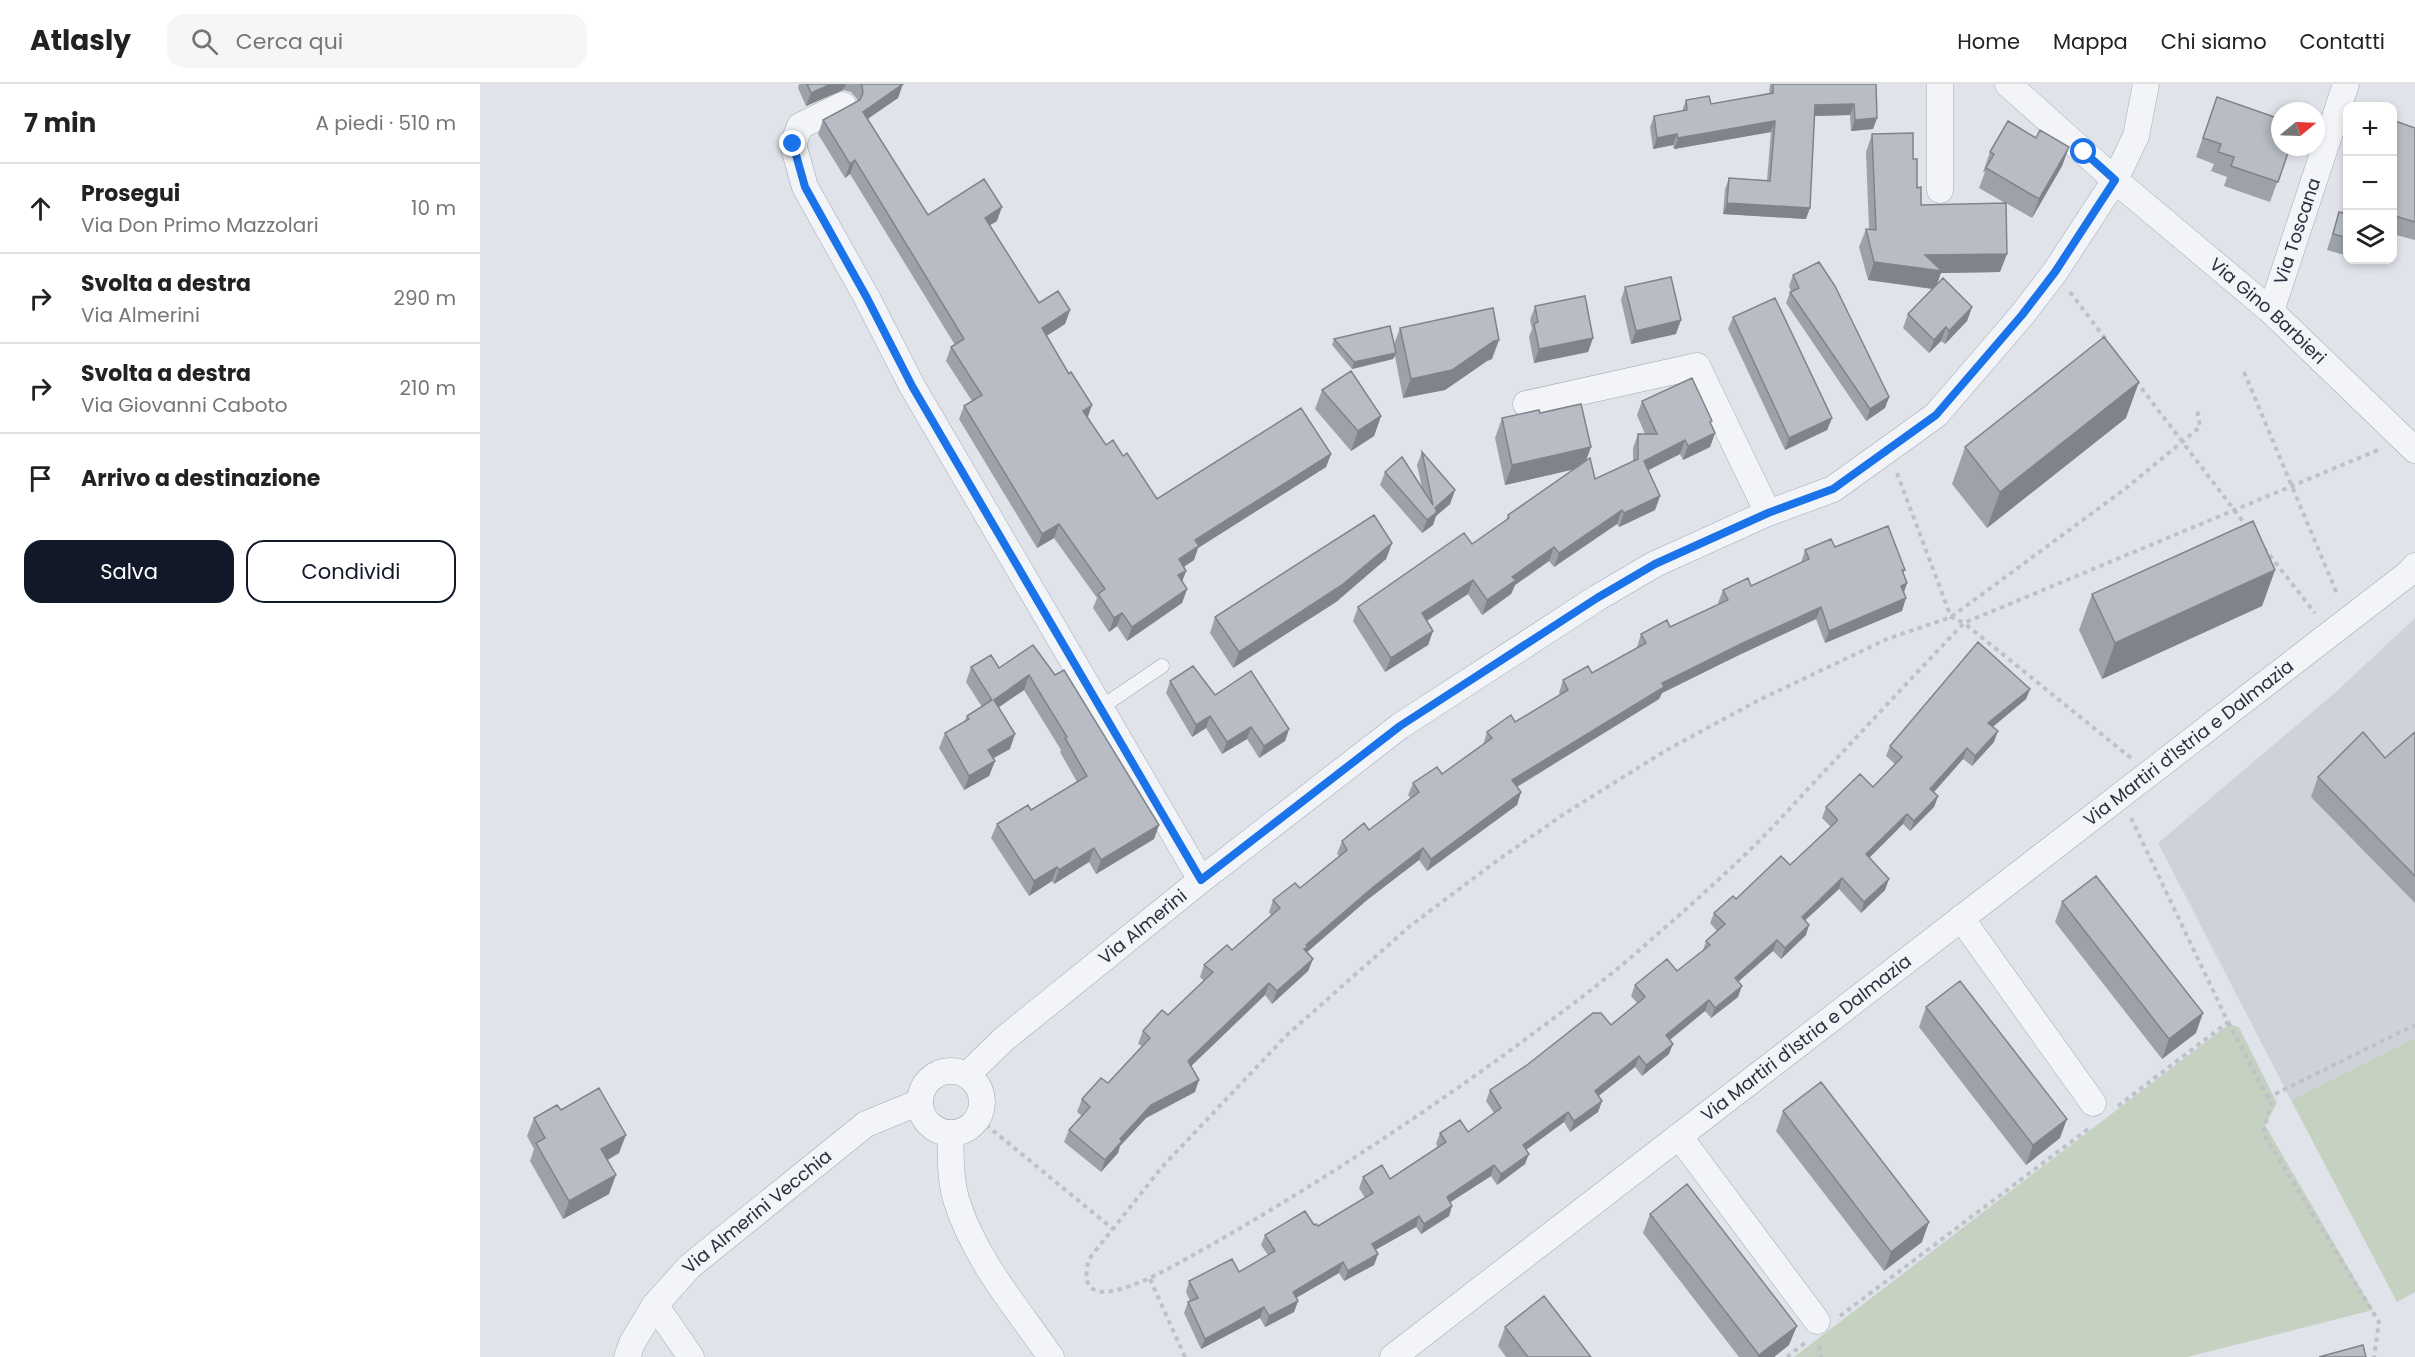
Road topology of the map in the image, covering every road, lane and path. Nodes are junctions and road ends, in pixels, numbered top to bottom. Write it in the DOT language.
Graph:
graph roads {
  1 [pos="1940,84"];
  2 [pos="2008,84"];
  3 [pos="2146,84"];
  4 [pos="2346,84"];
  5 [pos="843,105"];
  6 [pos="2115,180"];
  7 [pos="1940,190"];
  8 [pos="2055,272"];
  9 [pos="2271,311"];
  10 [pos="2111,348"];
  11 [pos="2244,372"];
  12 [pos="2133,376"];
  13 [pos="1526,404"];
  14 [pos="2198,409"];
  15 [pos="2182,442"];
  16 [pos="2409,445"];
  17 [pos="1888,450"];
  18 [pos="2292,486"];
  19 [pos="2235,511"];
  20 [pos="1768,513"];
  21 [pos="2255,537"];
  22 [pos="2262,546"];
  23 [pos="2415,566"];
  24 [pos="1951,617"];
  25 [pos="1964,623"];
  26 [pos="2339,627"];
  27 [pos="1162,666"];
  28 [pos="1100,708"];
  29 [pos="2150,773"];
  30 [pos="1201,880"];
  31 [pos="1961,918"];
  32 [pos="2228,1022"];
  33 [pos="2415,1025"];
  34 [pos="968,1075"];
  35 [pos="2267,1098"];
  36 [pos="920,1102"];
  37 [pos="2093,1103"];
  38 [pos="979,1119"];
  39 [pos="951,1134"];
  40 [pos="1679,1136"];
  41 [pos="1113,1228"];
  42 [pos="1150,1279"];
  43 [pos="655,1305"];
  44 [pos="1817,1321"];
  45 [pos="1399,1355"];
  46 [pos="627,1357"];
  47 [pos="691,1357"];
  48 [pos="1051,1357"];
  49 [pos="1185,1357"];
  50 [pos="2374,1357"];
  1 -- 7 [label="street"];
  2 -- 6 [label="street, Via Gino Barbieri"];
  3 -- 6 [label="street, Via Almerini"];
  4 -- 9 [label="street, Via Toscana"];
  5 -- 28 [label="street"];
  6 -- 8 [label="street, Via Almerini"];
  6 -- 9 [label="street, Via Gino Barbieri"];
  8 -- 10 [label="path"];
  8 -- 17 [label="street, Via Almerini"];
  9 -- 16 [label="street, Via Gino Barbieri"];
  11 -- 18 [label="path"];
  12 -- 15 [label="path"];
  13 -- 20 [label="street"];
  14 -- 15 [label="path"];
  15 -- 19 [label="path"];
  15 -- 24 [label="path"];
  16 -- 18 [label="path"];
  17 -- 20 [label="street, Via Almerini"];
  17 -- 24 [label="path"];
  18 -- 19 [label="path"];
  18 -- 26 [label="path"];
  19 -- 21 [label="path"];
  19 -- 25 [label="path"];
  20 -- 30 [label="street, Via Almerini"];
  22 -- 26 [label="path"];
  23 -- 26 [label="street, Via Martiri d'Istria e Dalmazia"];
  24 -- 25 [label="path"];
  24 -- 41 [label="path"];
  25 -- 29 [label="path"];
  25 -- 42 [label="path"];
  26 -- 29 [label="street, Via Martiri d'Istria e Dalmazia"];
  27 -- 28 [label="lane"];
  28 -- 30 [label="street"];
  29 -- 31 [label="street, Via Martiri d'Istria e Dalmazia"];
  30 -- 34 [label="street, Via Almerini"];
  31 -- 37 [label="street"];
  31 -- 40 [label="street, Via Martiri d'Istria e Dalmazia"];
  32 -- 35 [label="path"];
  33 -- 35 [label="path"];
  34 -- 36 [label="street"];
  34 -- 38 [label="street"];
  35 -- 50 [label="path"];
  36 -- 39 [label="street"];
  36 -- 43 [label="street, Via Almerini Vecchia"];
  38 -- 39 [label="street"];
  38 -- 41 [label="path"];
  39 -- 48 [label="street"];
  40 -- 44 [label="street"];
  40 -- 45 [label="street, Via Martiri d'Istria e Dalmazia"];
  41 -- 42 [label="path"];
  42 -- 49 [label="path"];
  43 -- 46 [label="street, Via Almerini Vecchia"];
  43 -- 47 [label="street"];
}
